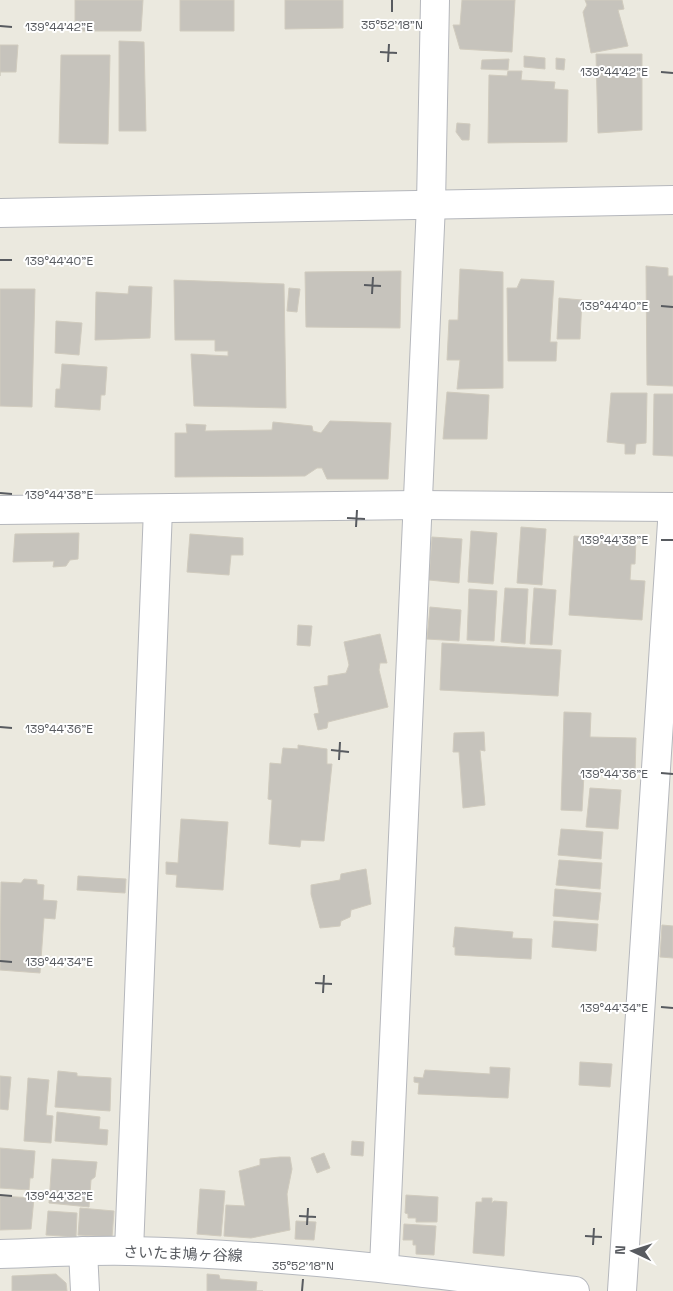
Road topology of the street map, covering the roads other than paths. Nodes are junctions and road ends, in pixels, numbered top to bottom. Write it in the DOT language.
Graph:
graph roads {
  1 [pos="435,0"];
  2 [pos="673,200"];
  3 [pos="431,204"];
  4 [pos="0,213"];
  5 [pos="417,505"];
  6 [pos="673,507"];
  7 [pos="158,509"];
  8 [pos="0,510"];
  9 [pos="83,1251"];
  10 [pos="129,1251"];
  11 [pos="0,1254"];
  12 [pos="384,1268"];
  13 [pos="86,1291"];
  14 [pos="575,1291"];
  15 [pos="622,1291"];
  1 -- 3 [label="street"];
  2 -- 3 [label="street"];
  3 -- 4 [label="street"];
  3 -- 5 [label="street"];
  5 -- 6 [label="street"];
  5 -- 7 [label="street"];
  5 -- 12 [label="street"];
  6 -- 15 [label="street"];
  7 -- 8 [label="street"];
  7 -- 10 [label="street"];
  9 -- 10 [label="street, さいたま鳩ヶ谷線"];
  9 -- 11 [label="street, さいたま鳩ヶ谷線"];
  9 -- 13 [label="street"];
  10 -- 12 [label="street, さいたま鳩ヶ谷線"];
  12 -- 14 [label="street, さいたま鳩ヶ谷線"];
}
